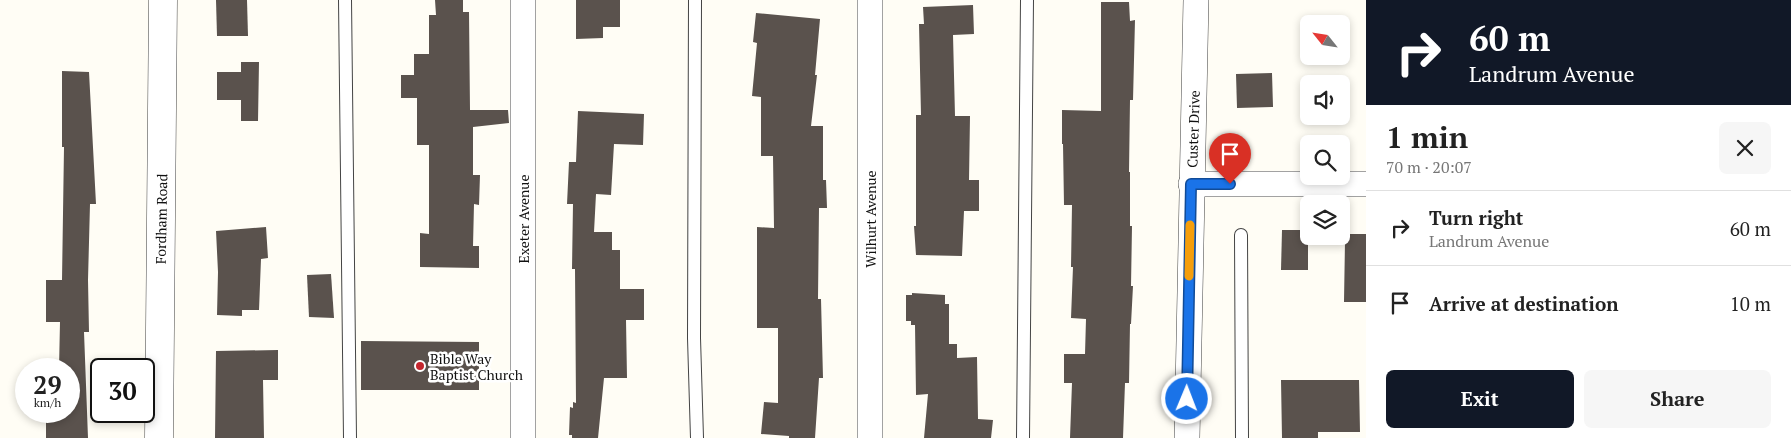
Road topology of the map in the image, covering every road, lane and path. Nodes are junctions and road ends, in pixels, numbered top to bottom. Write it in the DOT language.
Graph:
graph roads {
  1 [pos="163,0"];
  2 [pos="345,0"];
  3 [pos="523,0"];
  4 [pos="695,0"];
  5 [pos="870,0"];
  6 [pos="1028,0"];
  7 [pos="1196,0"];
  8 [pos="1191,184"];
  9 [pos="1366,184"];
  10 [pos="1241,235"];
  11 [pos="159,438"];
  12 [pos="350,438"];
  13 [pos="523,438"];
  14 [pos="697,438"];
  15 [pos="870,438"];
  16 [pos="1023,438"];
  17 [pos="1187,438"];
  18 [pos="1242,438"];
  1 -- 11 [label="street, Fordham Road"];
  2 -- 12 [label="lane"];
  3 -- 13 [label="street, Exeter Avenue"];
  4 -- 14 [label="lane"];
  5 -- 15 [label="street, Wilhurt Avenue"];
  6 -- 16 [label="lane"];
  7 -- 8 [label="street, Custer Drive"];
  8 -- 9 [label="street"];
  8 -- 17 [label="street, Custer Drive"];
  10 -- 18 [label="lane"];
}
